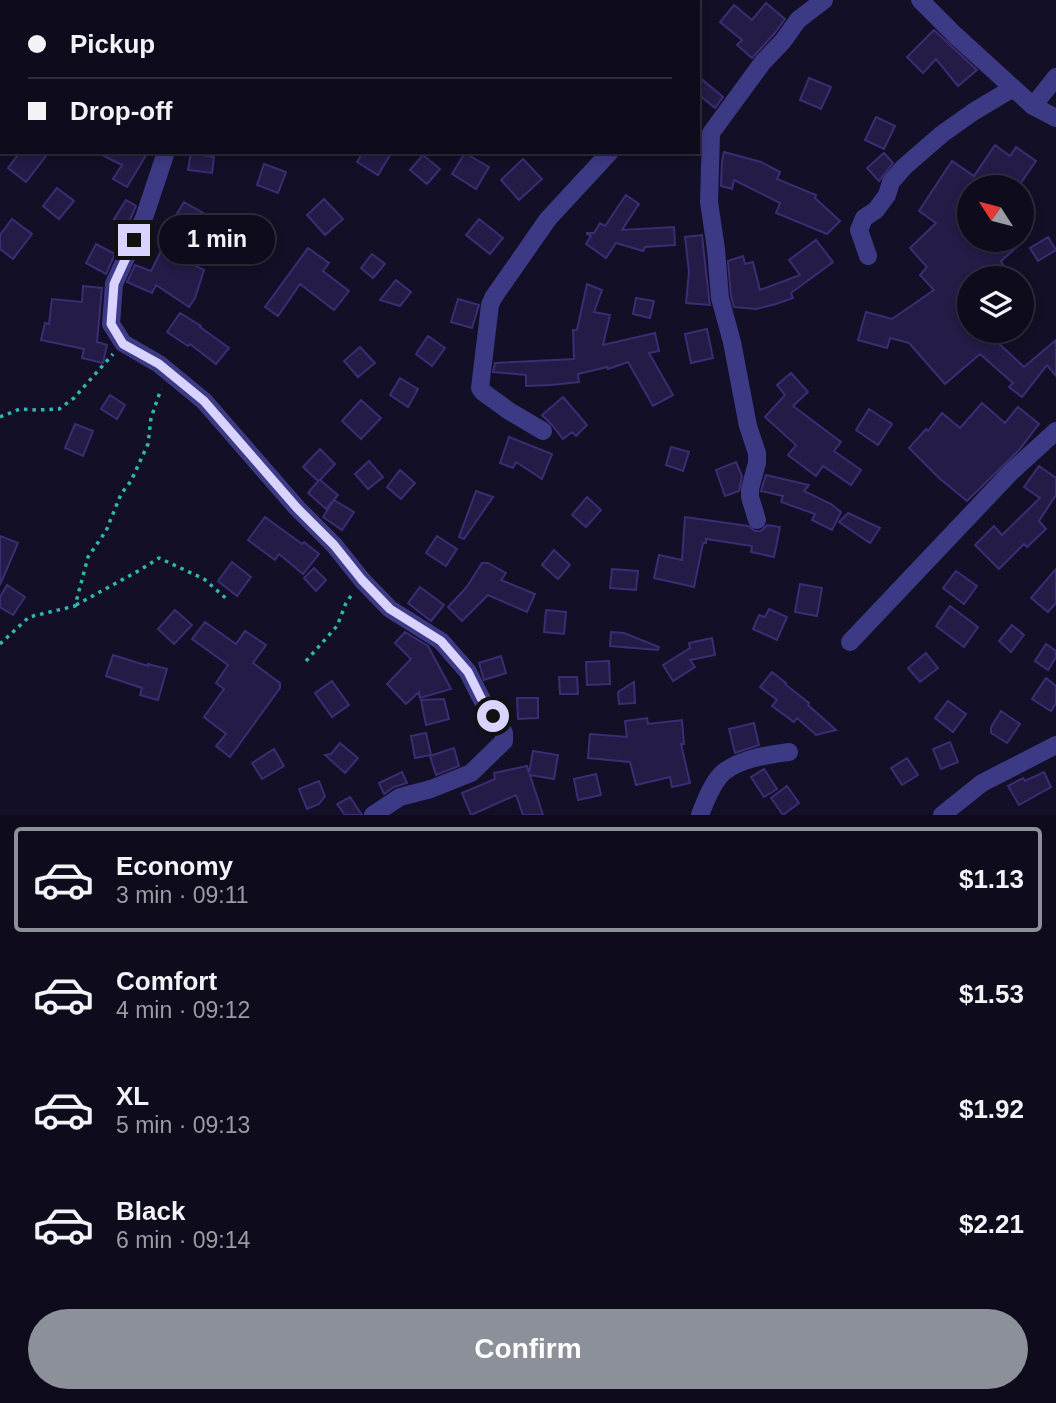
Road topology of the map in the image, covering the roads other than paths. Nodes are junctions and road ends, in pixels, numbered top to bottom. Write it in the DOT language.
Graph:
graph roads {
  1 [pos="824,0"];
  2 [pos="920,0"];
  3 [pos="1056,77"];
  4 [pos="1013,88"];
  5 [pos="1033,106"];
  6 [pos="1056,118"];
  7 [pos="704,134"];
  8 [pos="165,154"];
  9 [pos="608,154"];
  10 [pos="867,257"];
  11 [pos="543,431"];
  12 [pos="1056,431"];
  13 [pos="757,520"];
  14 [pos="850,642"];
  15 [pos="1056,745"];
  16 [pos="789,752"];
  17 [pos="373,815"];
  18 [pos="700,815"];
  19 [pos="942,815"];
  1 -- 7 [label="street"];
  2 -- 4 [label="street"];
  3 -- 5 [label="street"];
  4 -- 5 [label="street"];
  4 -- 10 [label="street"];
  5 -- 6 [label="street"];
  7 -- 13 [label="street"];
  8 -- 17 [label="street"];
  9 -- 11 [label="street"];
  12 -- 14 [label="street"];
  15 -- 19 [label="street"];
  16 -- 18 [label="street"];
}
